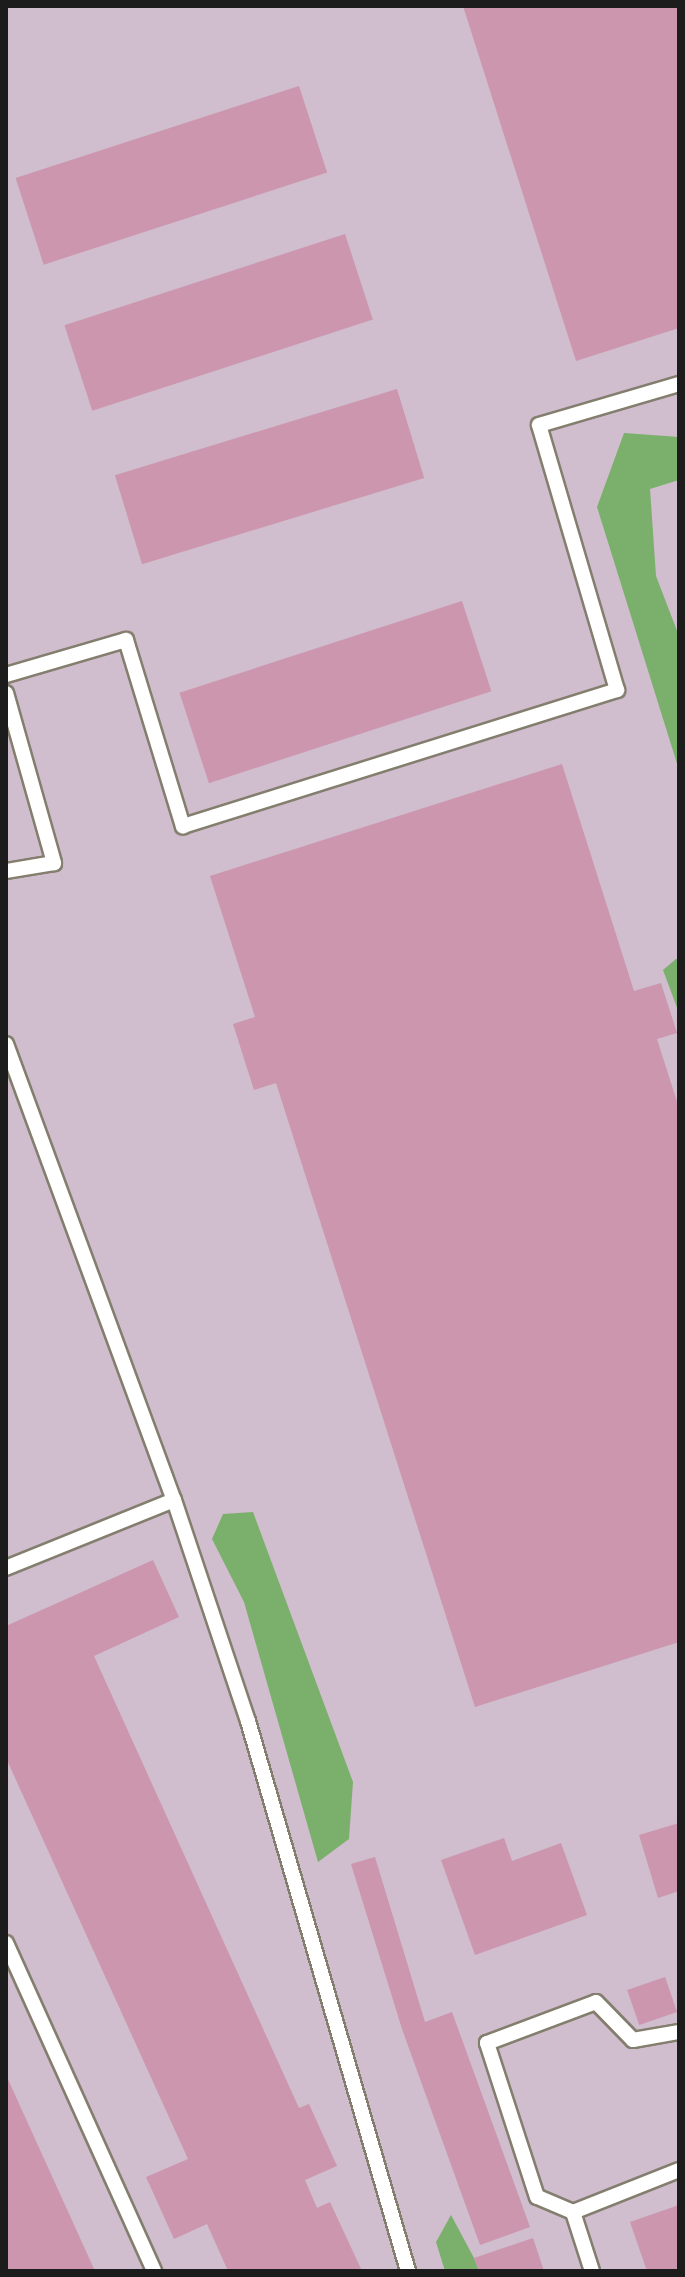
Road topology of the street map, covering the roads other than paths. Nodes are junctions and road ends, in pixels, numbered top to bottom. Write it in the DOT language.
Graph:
graph roads {
  1 [pos="679,384"];
  2 [pos="6,675"];
  3 [pos="6,693"];
  4 [pos="6,871"];
  5 [pos="6,1044"];
  6 [pos="174,1500"];
  7 [pos="6,1568"];
  8 [pos="6,1943"];
  9 [pos="679,2032"];
  10 [pos="679,2170"];
  11 [pos="573,2212"];
  12 [pos="154,2271"];
  13 [pos="408,2271"];
  14 [pos="592,2271"];
  1 -- 2 [label="lane"];
  3 -- 4 [label="lane"];
  5 -- 6 [label="lane"];
  6 -- 7 [label="lane"];
  6 -- 13 [label="lane"];
  8 -- 12 [label="lane"];
  9 -- 11 [label="lane"];
  10 -- 11 [label="lane"];
  11 -- 14 [label="lane"];
}
